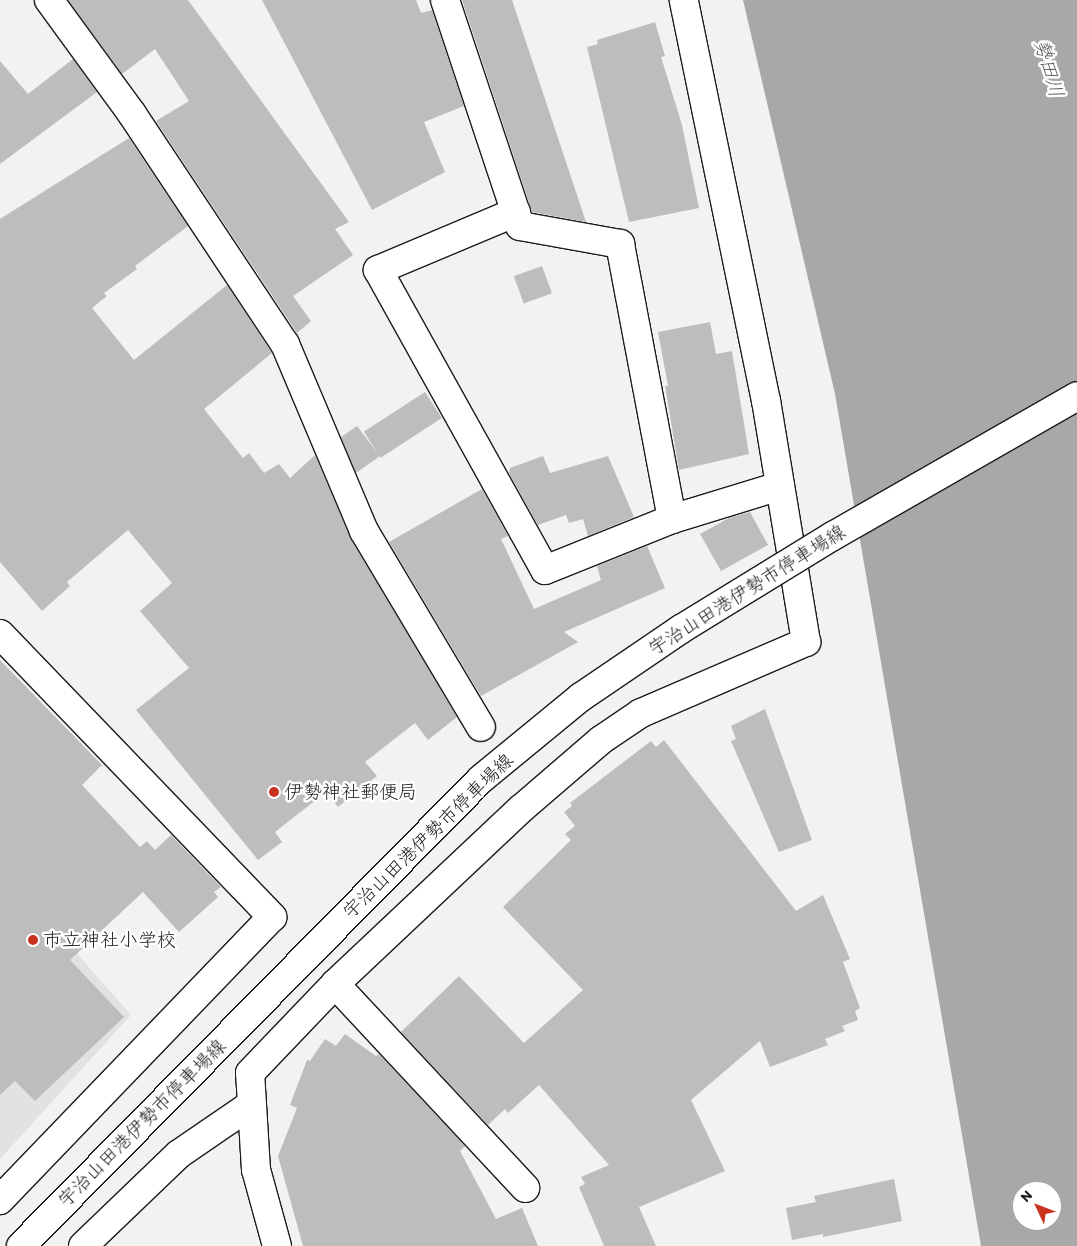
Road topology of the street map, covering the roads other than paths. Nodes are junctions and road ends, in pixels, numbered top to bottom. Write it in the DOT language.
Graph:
graph roads {
  1 [pos="49,0"];
  2 [pos="445,0"];
  3 [pos="684,0"];
  4 [pos="516,212"];
  5 [pos="1077,396"];
  6 [pos="780,486"];
  7 [pos="672,519"];
  8 [pos="0,634"];
  9 [pos="481,727"];
  10 [pos="335,984"];
  11 [pos="252,1104"];
  12 [pos="525,1188"];
  13 [pos="0,1200"];
  14 [pos="21,1246"];
  15 [pos="83,1246"];
  16 [pos="277,1246"];
  1 -- 9 [label="street"];
  2 -- 4 [label="street"];
  3 -- 6 [label="street"];
  4 -- 7 [label="street"];
  4 -- 7 [label="street"];
  5 -- 14 [label="street, 宇治山田港伊勢市停車場線, bridge"];
  6 -- 7 [label="street"];
  6 -- 10 [label="street"];
  8 -- 13 [label="street"];
  10 -- 11 [label="street"];
  10 -- 12 [label="street"];
  11 -- 15 [label="street"];
  11 -- 16 [label="street"];
}
